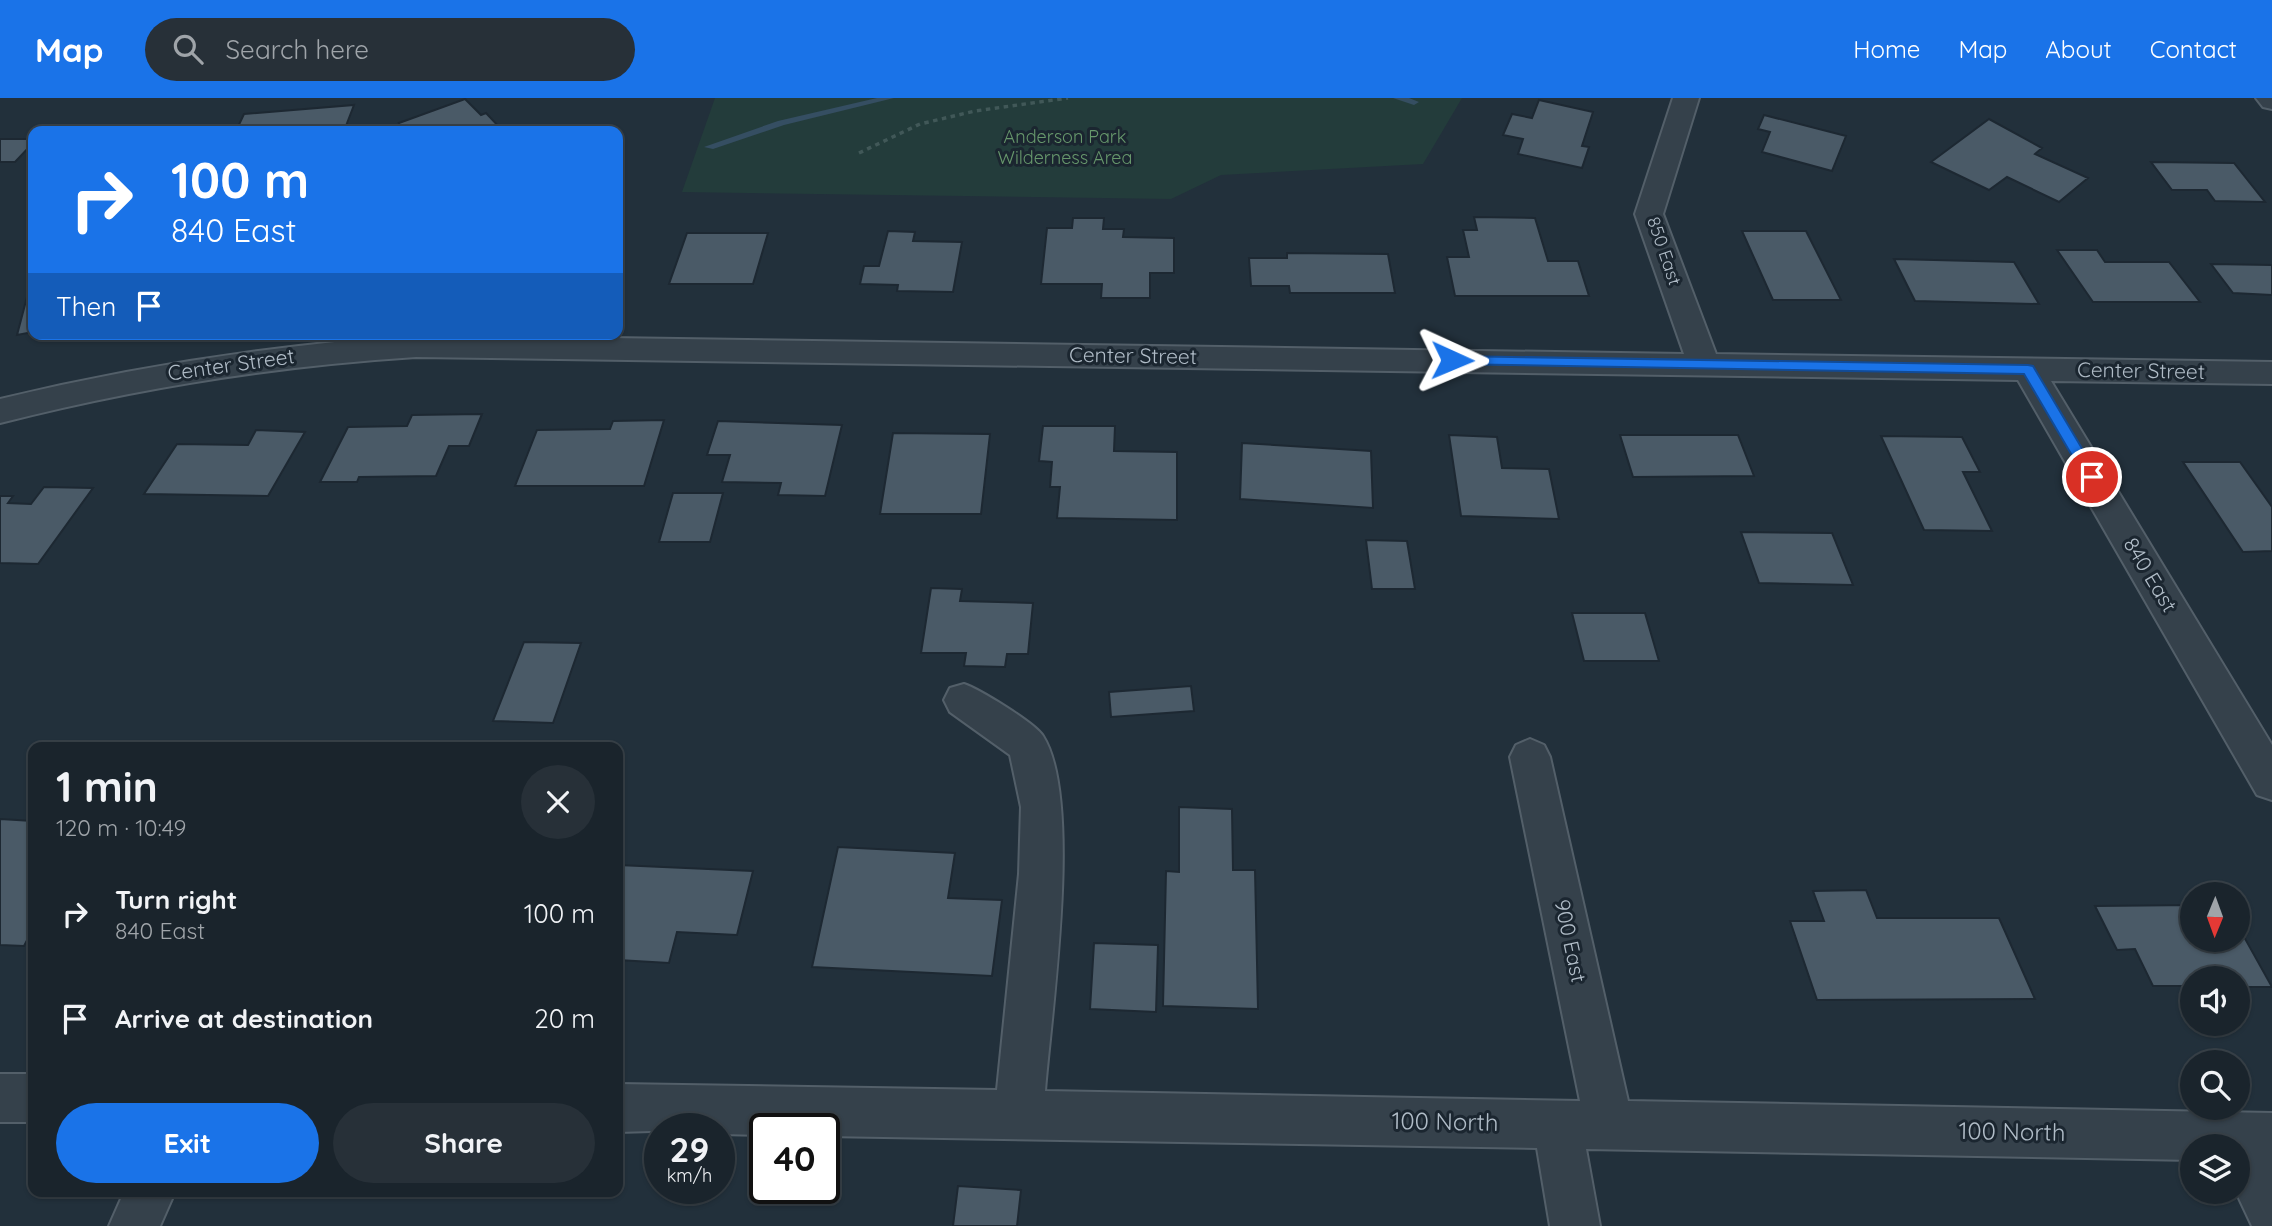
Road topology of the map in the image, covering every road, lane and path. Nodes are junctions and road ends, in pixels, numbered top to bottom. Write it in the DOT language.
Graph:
graph roads {
  1 [pos="1068,98"];
  2 [pos="1686,98"];
  3 [pos="859,153"];
  4 [pos="221,340"];
  5 [pos="1703,364"];
  6 [pos="216,366"];
  7 [pos="2028,369"];
  8 [pos="2272,373"];
  9 [pos="0,411"];
  10 [pos="964,700"];
  11 [pos="1530,757"];
  12 [pos="2272,782"];
  13 [pos="0,1098"];
  14 [pos="28,1098"];
  15 [pos="623,1108"];
  16 [pos="1019,1114"];
  17 [pos="1557,1124"];
  18 [pos="1609,1125"];
  19 [pos="2254,1136"];
  20 [pos="148,1197"];
  21 [pos="2272,1213"];
  22 [pos="134,1226"];
  23 [pos="1575,1226"];
  1 -- 3 [label="path"];
  2 -- 5 [label="street, 850 East"];
  4 -- 6 [label="street"];
  5 -- 6 [label="street, Center Street"];
  5 -- 7 [label="street, Center Street"];
  6 -- 9 [label="street, Center Street"];
  7 -- 8 [label="street, Center Street"];
  7 -- 12 [label="street, 840 East"];
  10 -- 16 [label="street"];
  11 -- 18 [label="street, 900 East"];
  13 -- 14 [label="street"];
  15 -- 16 [label="street, 100 North"];
  16 -- 17 [label="street, 100 North"];
  17 -- 18 [label="street, 100 North"];
  17 -- 23 [label="street"];
  18 -- 19 [label="street, 100 North"];
  19 -- 21 [label="street"];
  20 -- 22 [label="street"];
}
